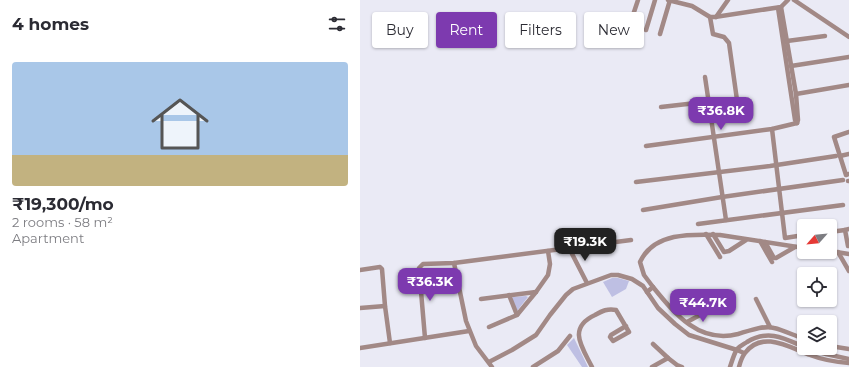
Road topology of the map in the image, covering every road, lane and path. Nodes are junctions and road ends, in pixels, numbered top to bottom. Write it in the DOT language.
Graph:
graph roads {
  1 [pos="638,0"];
  2 [pos="655,0"];
  3 [pos="669,0"];
  4 [pos="728,0"];
  5 [pos="788,0"];
  6 [pos="794,0"];
  7 [pos="780,8"];
  8 [pos="634,12"];
  9 [pos="710,17"];
  10 [pos="716,17"];
  11 [pos="646,30"];
  12 [pos="660,34"];
  13 [pos="825,36"];
  14 [pos="849,37"];
  15 [pos="787,41"];
  16 [pos="849,57"];
  17 [pos="791,66"];
  18 [pos="706,77"];
  19 [pos="849,85"];
  20 [pos="796,94"];
  21 [pos="737,100"];
  22 [pos="709,104"];
  23 [pos="661,107"];
  24 [pos="797,123"];
  25 [pos="772,129"];
  26 [pos="849,132"];
  27 [pos="714,137"];
  28 [pos="646,146"];
  29 [pos="849,154"];
  30 [pos="838,156"];
  31 [pos="776,165"];
  32 [pos="719,172"];
  33 [pos="849,174"];
  34 [pos="843,180"];
  35 [pos="636,182"];
  36 [pos="779,190"];
  37 [pos="722,197"];
  38 [pos="843,205"];
  39 [pos="643,210"];
  40 [pos="782,213"];
  41 [pos="726,220"];
  42 [pos="698,224"];
  43 [pos="847,229"];
  44 [pos="837,231"];
  45 [pos="706,234"];
  46 [pos="712,234"];
  47 [pos="797,236"];
  48 [pos="631,240"];
  49 [pos="746,240"];
  50 [pos="760,241"];
  51 [pos="765,242"];
  52 [pos="849,246"];
  53 [pos="795,247"];
  54 [pos="569,248"];
  55 [pos="548,251"];
  56 [pos="838,252"];
  57 [pos="849,254"];
  58 [pos="720,257"];
  59 [pos="772,262"];
  60 [pos="454,263"];
  61 [pos="360,270"];
  62 [pos="849,271"];
  63 [pos="649,282"];
  64 [pos="587,283"];
  65 [pos="643,286"];
  66 [pos="653,287"];
  67 [pos="536,292"];
  68 [pos="647,292"];
  69 [pos="509,295"];
  70 [pos="481,299"];
  71 [pos="756,299"];
  72 [pos="385,306"];
  73 [pos="360,308"];
  74 [pos="711,309"];
  75 [pos="517,315"];
  76 [pos="687,322"];
  77 [pos="626,326"];
  78 [pos="489,327"];
  79 [pos="770,327"];
  80 [pos="469,331"];
  81 [pos="570,336"];
  82 [pos="797,337"];
  83 [pos="425,338"];
  84 [pos="390,343"];
  85 [pos="654,344"];
  86 [pos="797,345"];
  87 [pos="797,346"];
  88 [pos="837,347"];
  89 [pos="360,348"];
  90 [pos="849,349"];
  91 [pos="737,350"];
  92 [pos="744,353"];
  93 [pos="817,355"];
  94 [pos="831,355"];
  95 [pos="668,358"];
  96 [pos="849,359"];
  97 [pos="489,362"];
  98 [pos="849,363"];
  99 [pos="492,367"];
  100 [pos="533,367"];
  101 [pos="592,367"];
  102 [pos="652,367"];
  103 [pos="682,367"];
  104 [pos="730,367"];
  105 [pos="738,367"];
  1 -- 8 [label="street"];
  2 -- 11 [label="street"];
  3 -- 9 [label="street"];
  3 -- 12 [label="street"];
  4 -- 10 [label="street"];
  5 -- 7 [label="street"];
  6 -- 14 [label="street"];
  7 -- 10 [label="street"];
  7 -- 15 [label="street"];
  7 -- 24 [label="street"];
  9 -- 10 [label="street"];
  9 -- 21 [label="street"];
  13 -- 15 [label="street"];
  15 -- 17 [label="street"];
  16 -- 17 [label="street"];
  17 -- 20 [label="street"];
  18 -- 22 [label="street"];
  19 -- 20 [label="street"];
  20 -- 24 [label="street"];
  22 -- 23 [label="street"];
  22 -- 27 [label="street"];
  24 -- 25 [label="street"];
  25 -- 27 [label="street"];
  25 -- 31 [label="street"];
  26 -- 30 [label="street"];
  27 -- 28 [label="street"];
  27 -- 32 [label="street"];
  29 -- 30 [label="street"];
  30 -- 31 [label="street"];
  30 -- 33 [label="street"];
  31 -- 32 [label="street"];
  31 -- 36 [label="street"];
  32 -- 35 [label="street"];
  32 -- 37 [label="street"];
  34 -- 36 [label="street"];
  36 -- 37 [label="street"];
  36 -- 40 [label="street"];
  37 -- 39 [label="street"];
  37 -- 41 [label="street"];
  38 -- 40 [label="street"];
  40 -- 41 [label="street"];
  40 -- 47 [label="street"];
  41 -- 42 [label="street"];
  43 -- 44 [label="street"];
  43 -- 52 [label="street"];
  45 -- 46 [label="street"];
  45 -- 58 [label="street"];
  45 -- 63 [label="street"];
  46 -- 49 [label="street"];
  46 -- 49 [label="street"];
  48 -- 54 [label="street"];
  49 -- 50 [label="street"];
  50 -- 51 [label="street"];
  50 -- 59 [label="street"];
  51 -- 53 [label="street"];
  51 -- 53 [label="street"];
  54 -- 55 [label="street"];
  54 -- 64 [label="street"];
  55 -- 60 [label="street"];
  55 -- 67 [label="street"];
  56 -- 57 [label="street"];
  56 -- 62 [label="street"];
  60 -- 80 [label="street"];
  60 -- 83 [label="street"];
  61 -- 72 [label="street"];
  63 -- 65 [label="street"];
  63 -- 66 [label="street"];
  64 -- 65 [label="street"];
  64 -- 97 [label="street"];
  65 -- 68 [label="street"];
  66 -- 68 [label="street"];
  66 -- 76 [label="street"];
  67 -- 69 [label="street"];
  67 -- 75 [label="street"];
  68 -- 91 [label="street"];
  69 -- 70 [label="street"];
  69 -- 75 [label="street"];
  71 -- 79 [label="street"];
  72 -- 73 [label="street"];
  72 -- 84 [label="street"];
  74 -- 76 [label="street"];
  75 -- 78 [label="street"];
  76 -- 79 [label="street"];
  77 -- 101 [label="street"];
  79 -- 82 [label="street"];
  80 -- 83 [label="street"];
  80 -- 97 [label="street"];
  81 -- 100 [label="street"];
  83 -- 84 [label="street"];
  84 -- 89 [label="street"];
  85 -- 95 [label="street"];
  86 -- 91 [label="street"];
  87 -- 92 [label="street"];
  88 -- 90 [label="street"];
  91 -- 92 [label="street"];
  91 -- 104 [label="street"];
  92 -- 105 [label="street"];
  93 -- 98 [label="street"];
  94 -- 96 [label="street"];
  95 -- 102 [label="street"];
  95 -- 103 [label="street"];
  97 -- 99 [label="street"];
}
